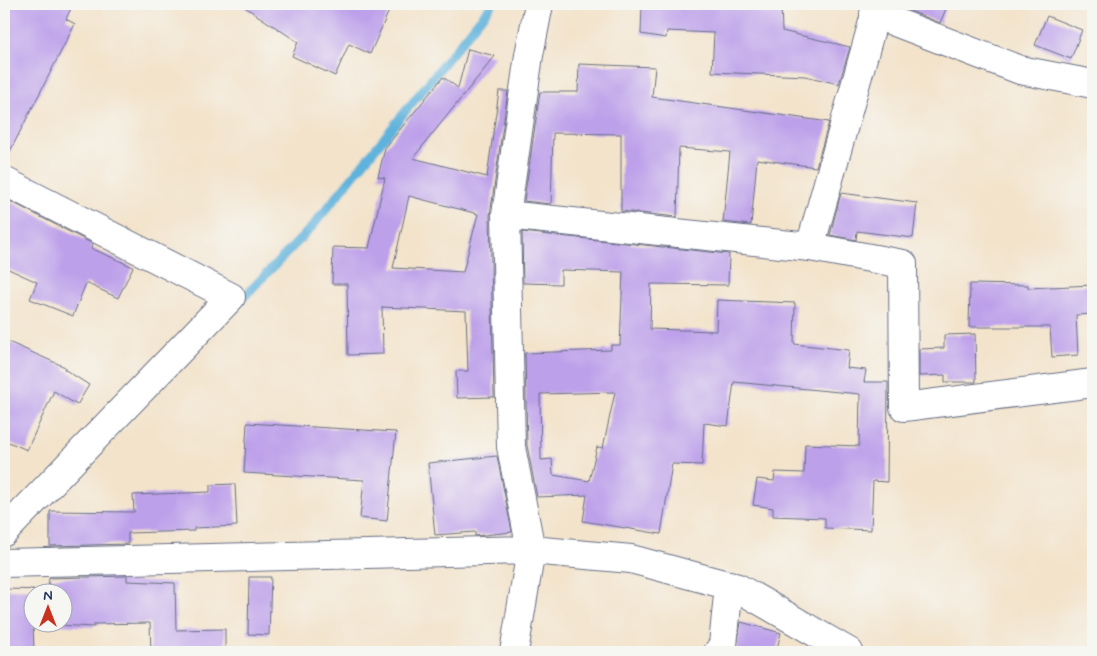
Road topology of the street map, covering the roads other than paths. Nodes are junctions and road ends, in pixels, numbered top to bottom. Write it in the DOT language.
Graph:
graph roads {
  1 [pos="539,4"];
  2 [pos="876,9"];
  3 [pos="1093,84"];
  4 [pos="4,181"];
  5 [pos="506,214"];
  6 [pos="810,247"];
  7 [pos="1093,383"];
  8 [pos="4,532"];
  9 [pos="531,550"];
  10 [pos="4,563"];
  11 [pos="729,585"];
  12 [pos="514,652"];
  13 [pos="718,652"];
  14 [pos="850,652"];
  1 -- 5 [label="street"];
  2 -- 3 [label="street"];
  2 -- 6 [label="street"];
  4 -- 8 [label="street"];
  5 -- 6 [label="street"];
  5 -- 9 [label="street"];
  6 -- 7 [label="street"];
  9 -- 10 [label="street"];
  9 -- 11 [label="street"];
  9 -- 12 [label="street"];
  11 -- 13 [label="street"];
  11 -- 14 [label="street"];
}
